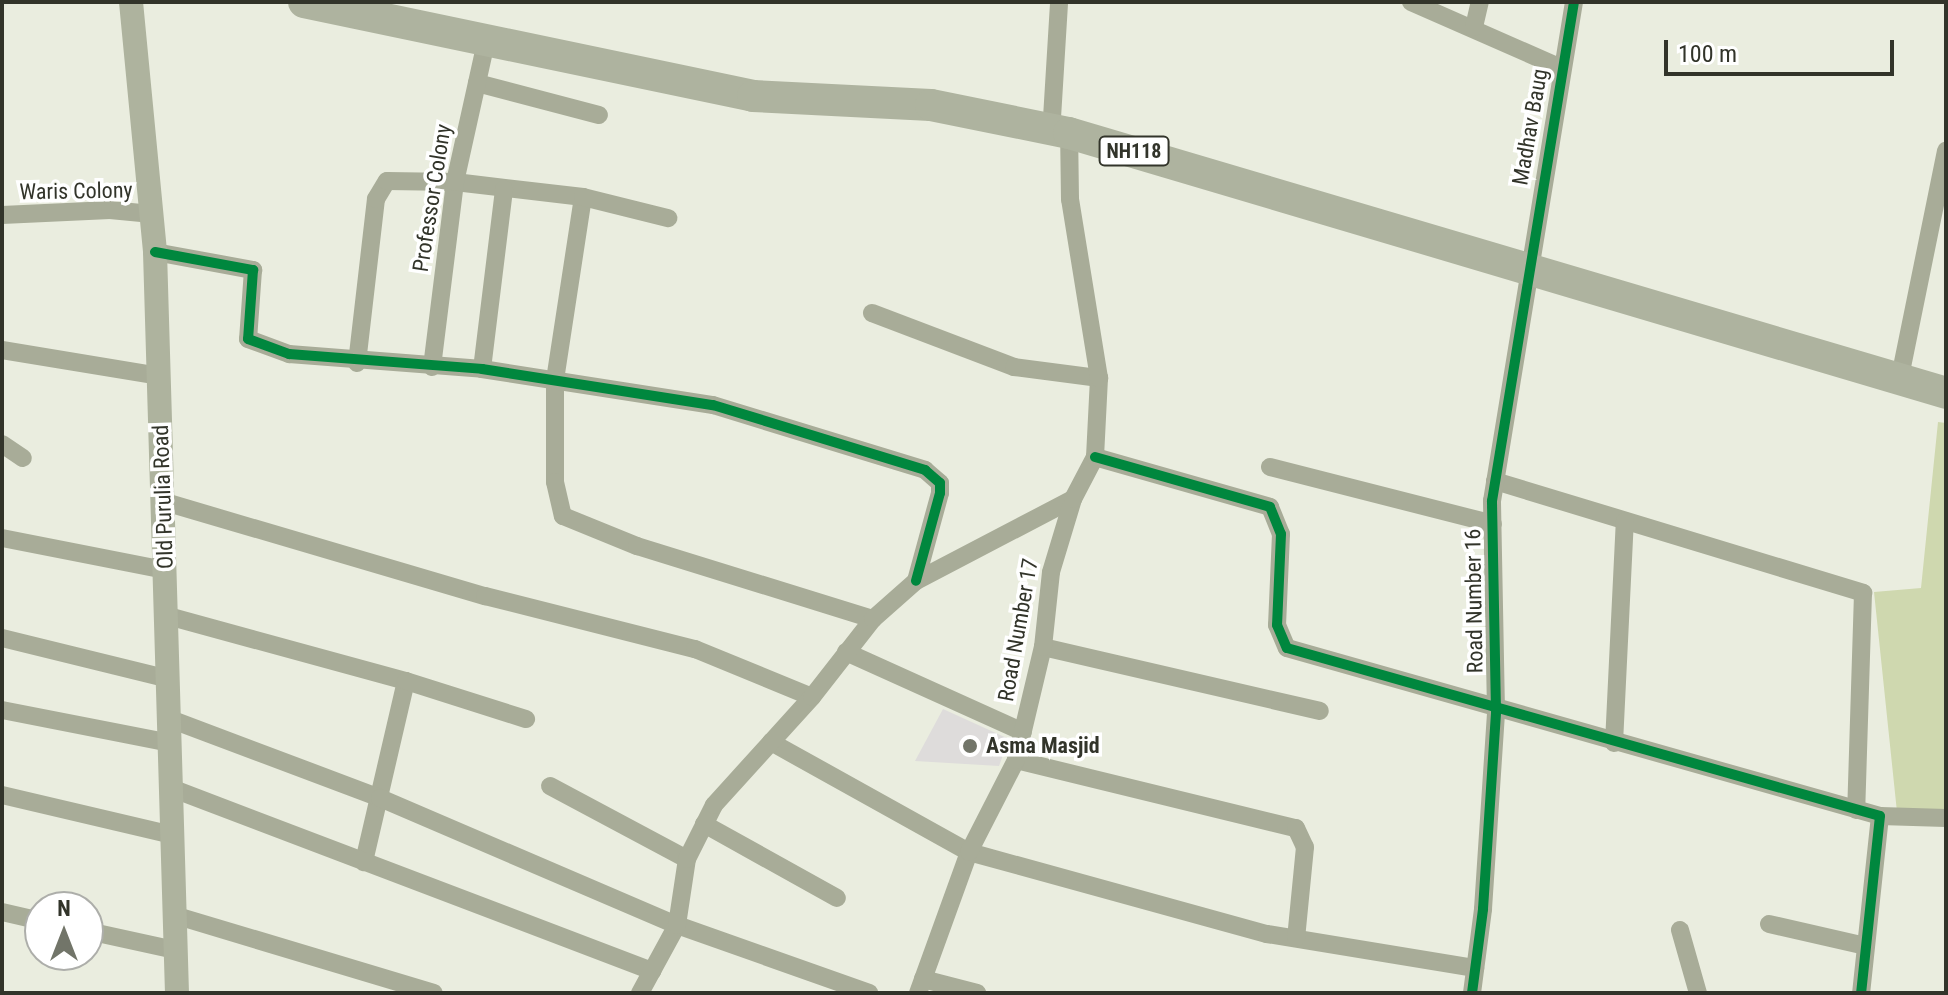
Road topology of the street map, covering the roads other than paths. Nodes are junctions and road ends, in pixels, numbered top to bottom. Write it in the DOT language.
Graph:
graph roads {
  1 [pos="131,2"];
  2 [pos="304,2"];
  3 [pos="367,2"];
  4 [pos="1059,2"];
  5 [pos="1411,2"];
  6 [pos="1480,2"];
  7 [pos="1574,2"];
  8 [pos="400,5"];
  9 [pos="1474,27"];
  10 [pos="487,38"];
  11 [pos="1561,68"];
  12 [pos="477,83"];
  13 [pos="599,115"];
  14 [pos="1064,124"];
  15 [pos="1946,150"];
  16 [pos="455,182"];
  17 [pos="504,189"];
  18 [pos="583,197"];
  19 [pos="152,214"];
  20 [pos="2,215"];
  21 [pos="668,218"];
  22 [pos="155,252"];
  23 [pos="1528,264"];
  24 [pos="872,313"];
  25 [pos="2,350"];
  26 [pos="357,363"];
  27 [pos="432,367"];
  28 [pos="1902,367"];
  29 [pos="482,369"];
  30 [pos="159,376"];
  31 [pos="1099,378"];
  32 [pos="555,379"];
  33 [pos="1946,379"];
  34 [pos="1946,393"];
  35 [pos="2,444"];
  36 [pos="1095,457"];
  37 [pos="23,458"];
  38 [pos="1270,467"];
  39 [pos="1495,481"];
  40 [pos="1073,499"];
  41 [pos="165,502"];
  42 [pos="1625,521"];
  43 [pos="1493,524"];
  44 [pos="2,538"];
  45 [pos="165,570"];
  46 [pos="916,581"];
  47 [pos="168,616"];
  48 [pos="873,619"];
  49 [pos="2,638"];
  50 [pos="1043,647"];
  51 [pos="846,652"];
  52 [pos="169,679"];
  53 [pos="406,681"];
  54 [pos="812,697"];
  55 [pos="2,710"];
  56 [pos="1320,711"];
  57 [pos="1496,711"];
  58 [pos="526,719"];
  59 [pos="170,731"];
  60 [pos="1023,732"];
  61 [pos="771,742"];
  62 [pos="1614,743"];
  63 [pos="1016,760"];
  64 [pos="550,786"];
  65 [pos="171,788"];
  66 [pos="2,795"];
  67 [pos="380,798"];
  68 [pos="1856,810"];
  69 [pos="1880,816"];
  70 [pos="1946,818"];
  71 [pos="704,824"];
  72 [pos="172,835"];
  73 [pos="969,852"];
  74 [pos="687,859"];
  75 [pos="364,862"];
  76 [pos="837,898"];
  77 [pos="2,912"];
  78 [pos="174,915"];
  79 [pos="24,917"];
  80 [pos="1769,924"];
  81 [pos="677,925"];
  82 [pos="1680,930"];
  83 [pos="104,934"];
  84 [pos="1296,938"];
  85 [pos="1866,946"];
  86 [pos="175,950"];
  87 [pos="1475,968"];
  88 [pos="652,971"];
  89 [pos="921,986"];
  90 [pos="177,993"];
  91 [pos="434,993"];
  92 [pos="640,993"];
  93 [pos="869,993"];
  94 [pos="977,993"];
  95 [pos="1472,993"];
  96 [pos="1698,993"];
  97 [pos="1861,993"];
  1 -- 19 [label="main road, Old Purulia Road"];
  2 -- 10 [label="highway, NH118"];
  3 -- 8 [label="highway, NH118"];
  4 -- 14 [label="street, Road Number 17"];
  5 -- 9 [label="street"];
  6 -- 9 [label="street"];
  7 -- 11 [label="street, Madhav Baug"];
  8 -- 14 [label="highway, NH118"];
  9 -- 11 [label="street"];
  10 -- 12 [label="street, Professor Colony"];
  10 -- 14 [label="highway, NH118"];
  11 -- 23 [label="street, Madhav Baug"];
  12 -- 13 [label="street"];
  12 -- 16 [label="street, Professor Colony"];
  14 -- 23 [label="highway, NH118"];
  14 -- 31 [label="street, Road Number 17"];
  15 -- 28 [label="street"];
  16 -- 17 [label="street"];
  16 -- 26 [label="street"];
  16 -- 27 [label="street, Professor Colony"];
  17 -- 18 [label="street"];
  17 -- 29 [label="street"];
  18 -- 21 [label="street"];
  18 -- 32 [label="street"];
  19 -- 20 [label="street, Waris Colony"];
  19 -- 22 [label="main road, Old Purulia Road"];
  22 -- 26 [label="street"];
  22 -- 30 [label="main road, Old Purulia Road"];
  23 -- 28 [label="highway, NH118"];
  23 -- 34 [label="highway, NH118"];
  23 -- 39 [label="street, Road Number 16"];
  24 -- 31 [label="street"];
  25 -- 30 [label="street"];
  26 -- 27 [label="street"];
  27 -- 29 [label="street"];
  28 -- 33 [label="highway, NH118"];
  29 -- 32 [label="street"];
  30 -- 41 [label="main road, Old Purulia Road"];
  31 -- 36 [label="street, Road Number 17"];
  32 -- 46 [label="street"];
  32 -- 48 [label="street"];
  35 -- 37 [label="street"];
  36 -- 40 [label="street, Road Number 17"];
  36 -- 57 [label="street"];
  38 -- 43 [label="street"];
  39 -- 42 [label="street"];
  39 -- 43 [label="street, Road Number 16"];
  40 -- 46 [label="street"];
  40 -- 50 [label="street, Road Number 17"];
  41 -- 45 [label="main road, Old Purulia Road"];
  41 -- 54 [label="street"];
  42 -- 62 [label="street"];
  42 -- 68 [label="street"];
  43 -- 57 [label="street, Road Number 16"];
  44 -- 45 [label="street"];
  45 -- 47 [label="main road, Old Purulia Road"];
  46 -- 48 [label="street"];
  47 -- 52 [label="main road, Old Purulia Road"];
  47 -- 53 [label="street"];
  48 -- 51 [label="street"];
  49 -- 52 [label="street"];
  50 -- 56 [label="street"];
  50 -- 60 [label="street, Road Number 17"];
  51 -- 54 [label="street"];
  51 -- 60 [label="street"];
  52 -- 59 [label="main road, Old Purulia Road"];
  53 -- 58 [label="street"];
  53 -- 67 [label="street"];
  54 -- 61 [label="street"];
  55 -- 59 [label="street"];
  57 -- 62 [label="street"];
  57 -- 87 [label="street, Road Number 16"];
  59 -- 65 [label="main road, Old Purulia Road"];
  59 -- 67 [label="street"];
  60 -- 63 [label="street, Road Number 17"];
  61 -- 71 [label="street"];
  61 -- 73 [label="street"];
  62 -- 68 [label="street"];
  63 -- 73 [label="street, Road Number 17"];
  63 -- 84 [label="street"];
  64 -- 74 [label="street"];
  65 -- 72 [label="main road, Old Purulia Road"];
  65 -- 75 [label="street"];
  66 -- 72 [label="street"];
  67 -- 75 [label="street"];
  67 -- 81 [label="street"];
  68 -- 69 [label="street"];
  69 -- 70 [label="street"];
  69 -- 85 [label="street"];
  71 -- 74 [label="street"];
  71 -- 76 [label="street"];
  72 -- 78 [label="main road, Old Purulia Road"];
  73 -- 84 [label="street"];
  73 -- 89 [label="street, Road Number 17"];
  74 -- 81 [label="street"];
  75 -- 88 [label="street"];
  77 -- 79 [label="street"];
  78 -- 86 [label="main road, Old Purulia Road"];
  78 -- 91 [label="street"];
  80 -- 85 [label="street"];
  81 -- 88 [label="street"];
  81 -- 93 [label="street"];
  82 -- 96 [label="street"];
  83 -- 86 [label="street"];
  84 -- 87 [label="street"];
  85 -- 97 [label="street"];
  86 -- 90 [label="main road, Old Purulia Road"];
  87 -- 95 [label="street, Road Number 16"];
  88 -- 92 [label="street"];
  89 -- 94 [label="street"];
}
